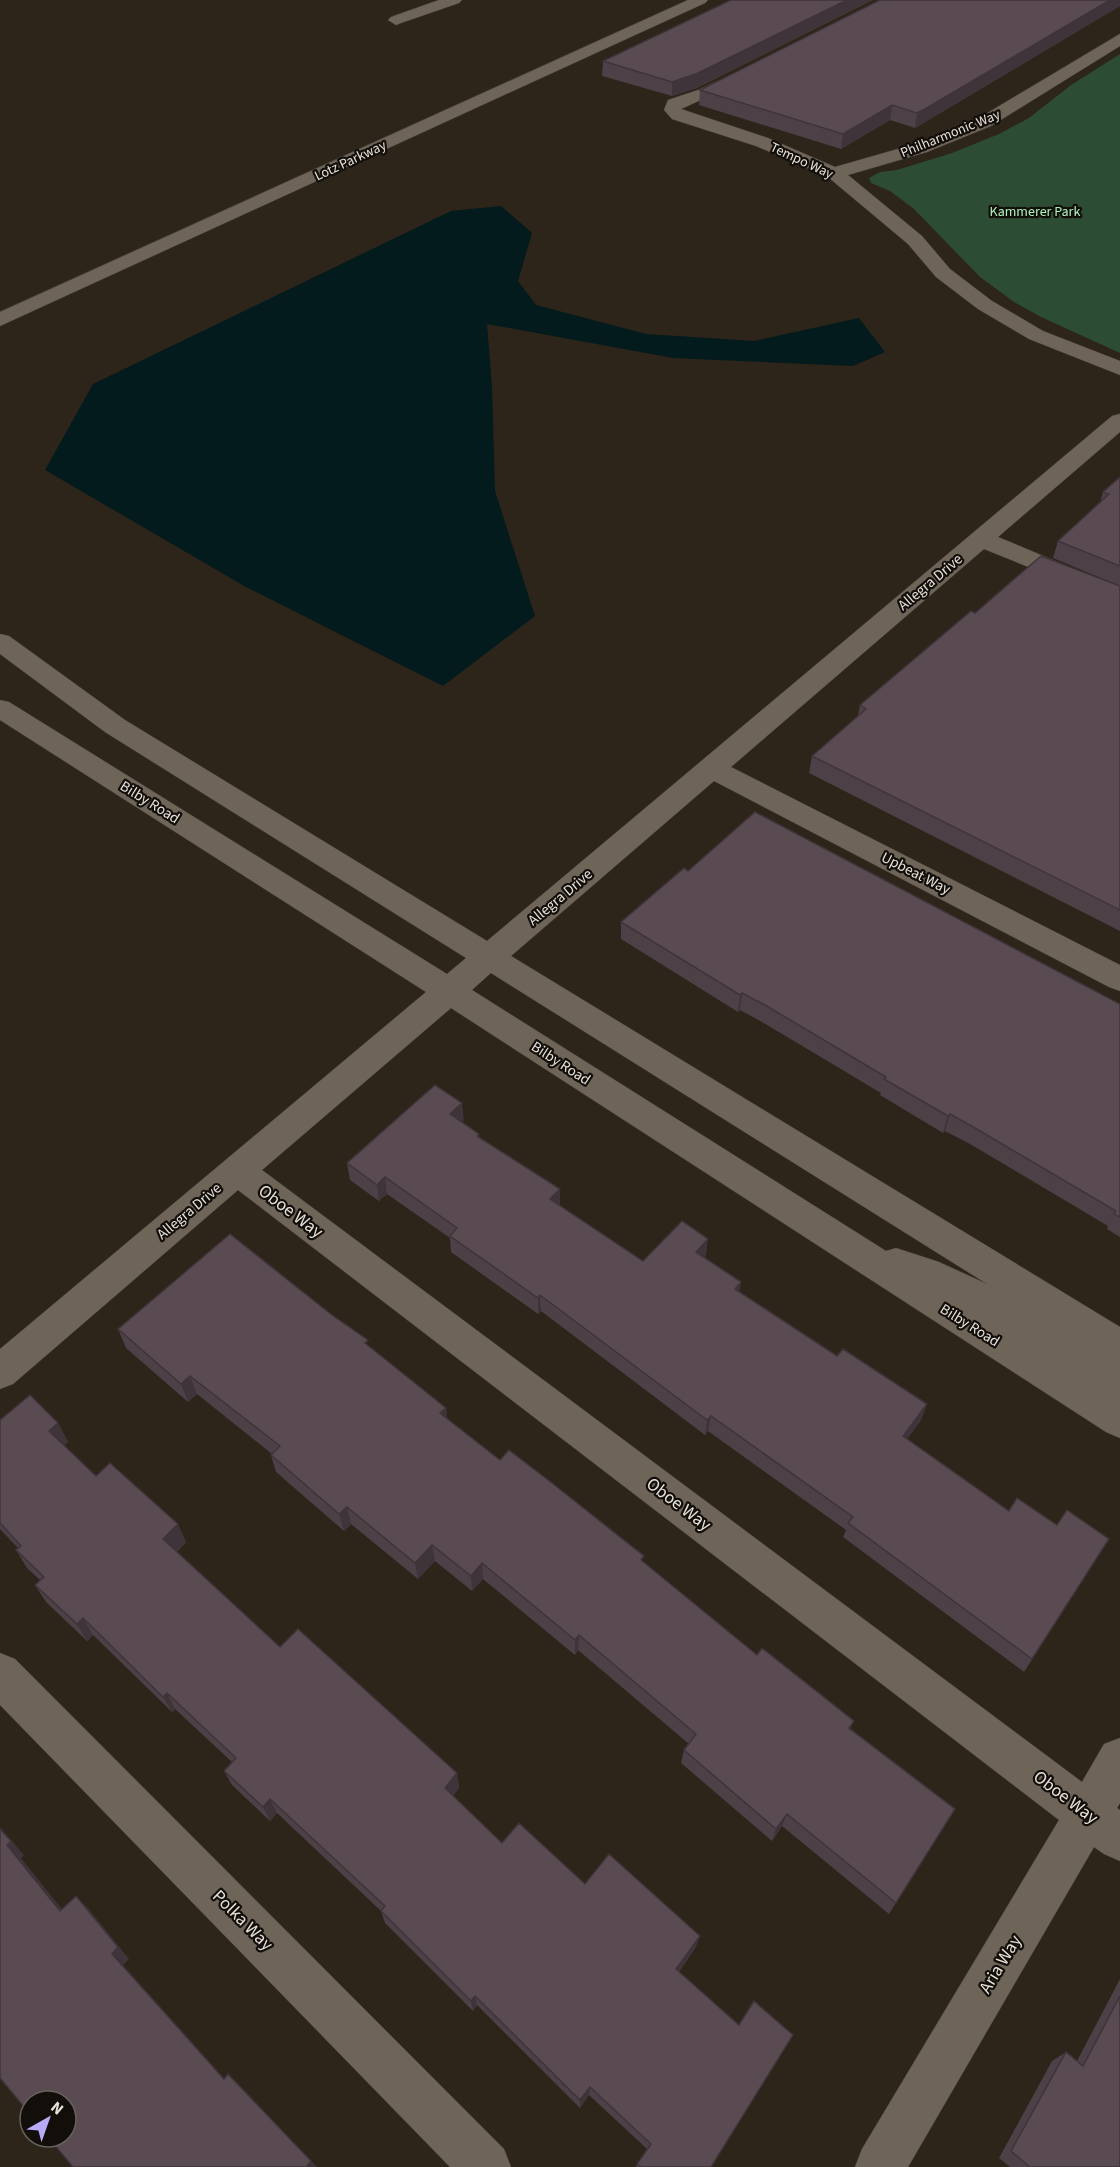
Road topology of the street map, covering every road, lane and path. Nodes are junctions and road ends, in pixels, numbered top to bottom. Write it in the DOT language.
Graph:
graph roads {
  1 [pos="454,0"];
  2 [pos="700,0"];
  3 [pos="396,20"];
  4 [pos="1120,39"];
  5 [pos="756,68"];
  6 [pos="834,173"];
  7 [pos="0,320"];
  8 [pos="1120,369"];
  9 [pos="1120,421"];
  10 [pos="981,539"];
  11 [pos="1120,597"];
  12 [pos="0,642"];
  13 [pos="0,669"];
  14 [pos="0,708"];
  15 [pos="115,726"];
  16 [pos="711,768"];
  17 [pos="489,957"];
  18 [pos="1120,979"];
  19 [pos="449,991"];
  20 [pos="237,1170"];
  21 [pos="862,1256"];
  22 [pos="1120,1347"];
  23 [pos="0,1372"];
  24 [pos="1120,1384"];
  25 [pos="1120,1420"];
  26 [pos="0,1674"];
  27 [pos="1120,1760"];
  28 [pos="1104,1826"];
  29 [pos="486,2167"];
  30 [pos="880,2167"];
  1 -- 3 [label="street"];
  2 -- 7 [label="street, Lotz Parkway"];
  4 -- 6 [label="street, Philharmonic Way"];
  5 -- 6 [label="street, Tempo Way"];
  6 -- 8 [label="street, Tempo Way"];
  9 -- 10 [label="street, Allegra Drive"];
  10 -- 11 [label="street"];
  10 -- 16 [label="street, Allegra Drive"];
  12 -- 15 [label="street"];
  13 -- 15 [label="street"];
  14 -- 19 [label="street, Bilby Road"];
  15 -- 17 [label="street"];
  16 -- 17 [label="street, Allegra Drive"];
  16 -- 18 [label="street, Upbeat Way"];
  17 -- 19 [label="street, Allegra Drive"];
  17 -- 22 [label="street"];
  19 -- 20 [label="street, Allegra Drive"];
  19 -- 21 [label="street, Bilby Road"];
  20 -- 23 [label="street, Allegra Drive"];
  20 -- 28 [label="street, Oboe Way"];
  21 -- 24 [label="street"];
  21 -- 25 [label="street, Bilby Road"];
  26 -- 29 [label="street, Polka Way"];
  27 -- 28 [label="street, Aria Way"];
  28 -- 30 [label="street, Aria Way"];
}
